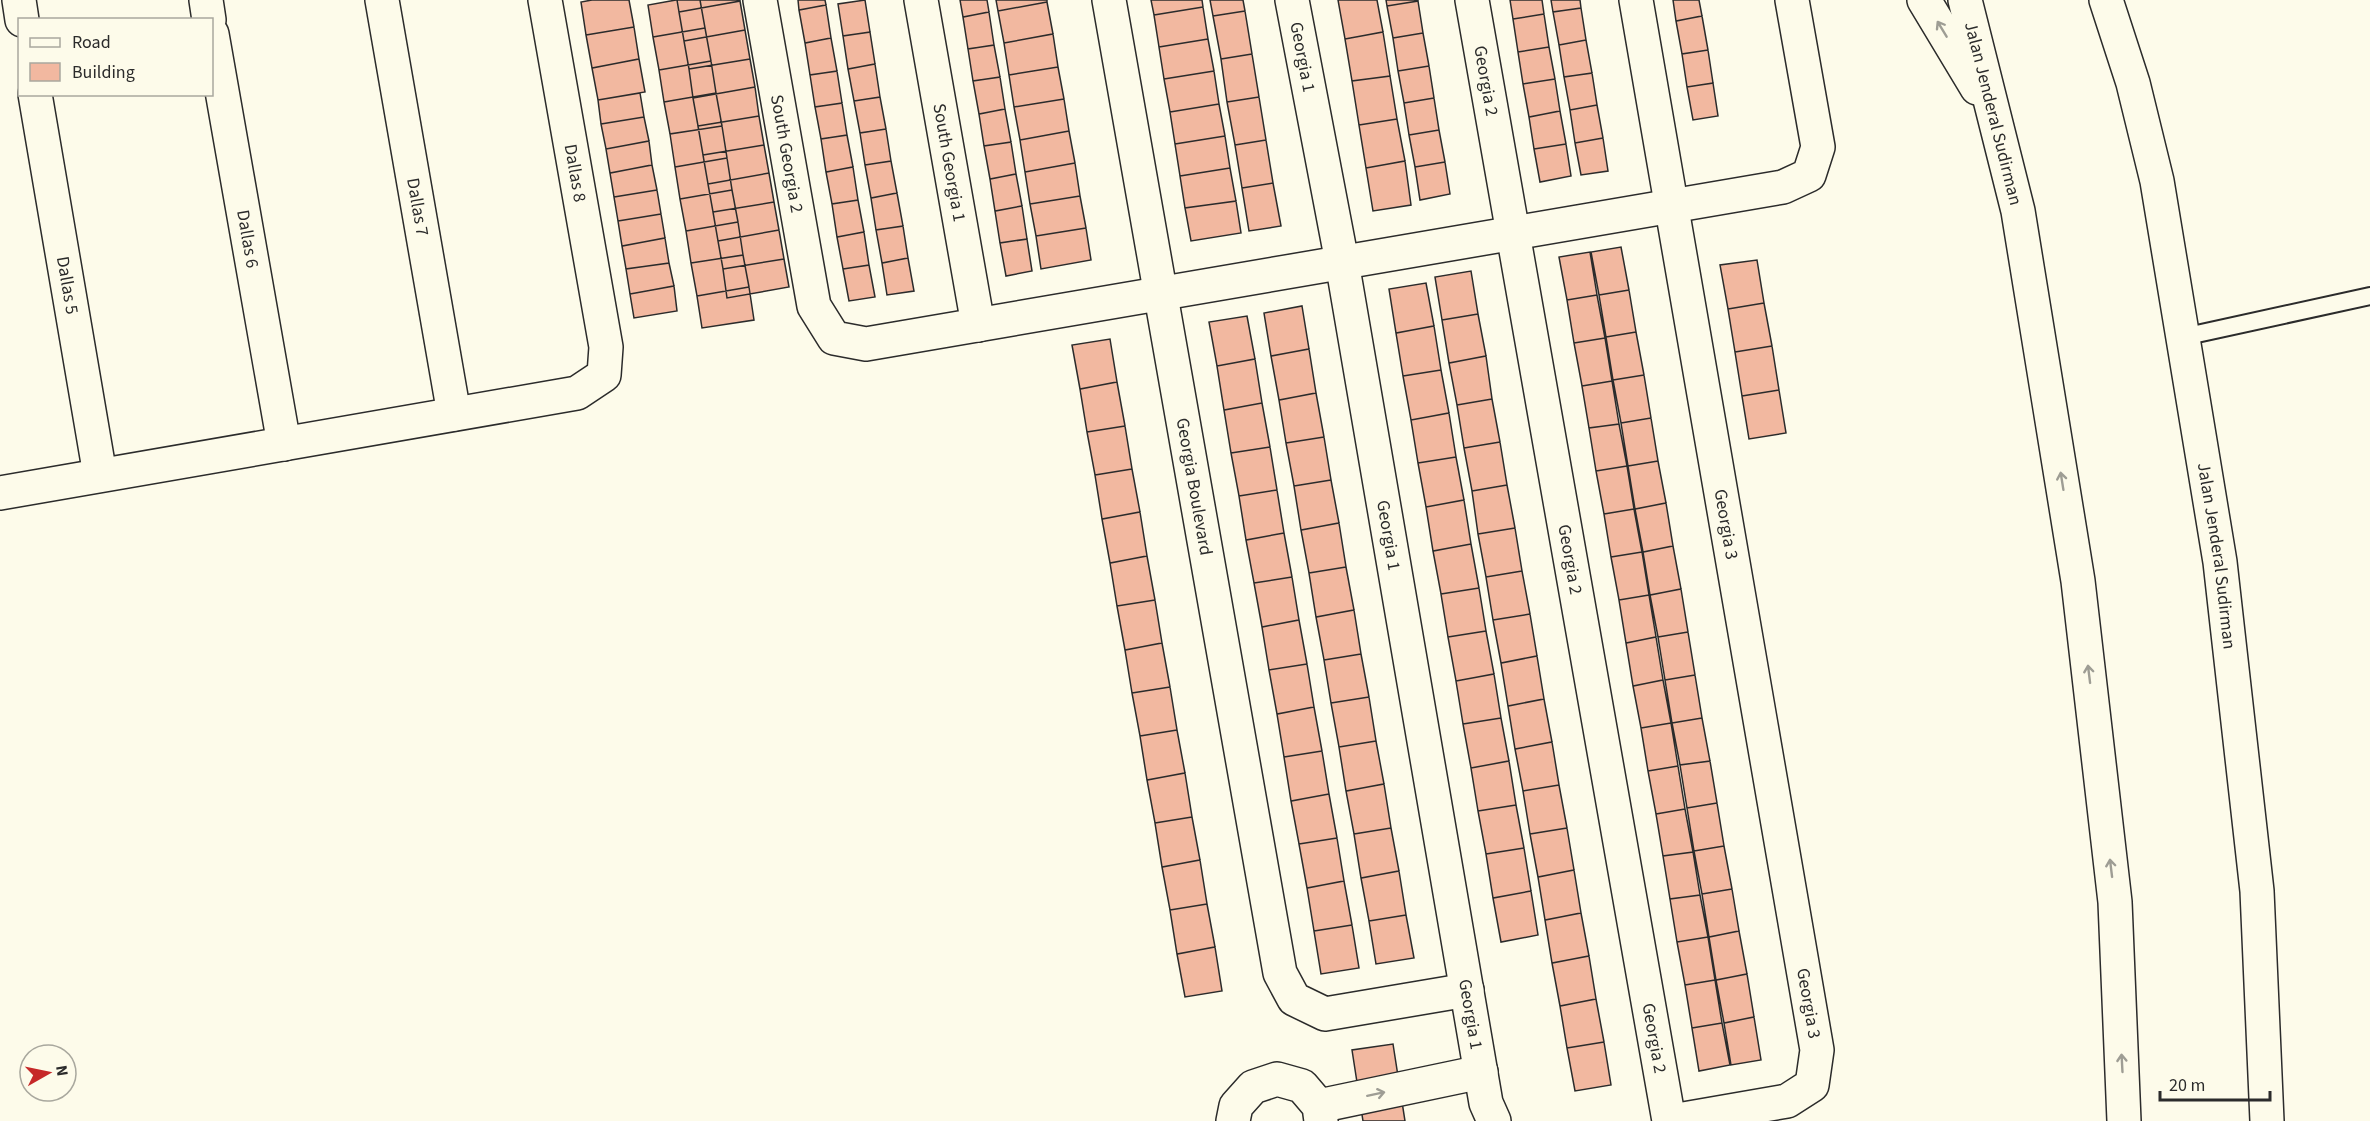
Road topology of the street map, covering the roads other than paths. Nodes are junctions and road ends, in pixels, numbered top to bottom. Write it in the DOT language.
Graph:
graph roads {
  1 [pos="18,0"];
  2 [pos="206,0"];
  3 [pos="382,0"];
  4 [pos="545,0"];
  5 [pos="760,0"];
  6 [pos="921,0"];
  7 [pos="1109,0"];
  8 [pos="1292,0"];
  9 [pos="1472,0"];
  10 [pos="1636,0"];
  11 [pos="1792,0"];
  12 [pos="1924,0"];
  13 [pos="1965,0"];
  14 [pos="2106,0"];
  15 [pos="2122,0"];
  16 [pos="22,18"];
  17 [pos="209,18"];
  18 [pos="213,40"];
  19 [pos="2133,83"];
  20 [pos="35,96"];
  21 [pos="1993,115"];
  22 [pos="1671,206"];
  23 [pos="1513,233"];
  24 [pos="1342,262"];
  25 [pos="1160,293"];
  26 [pos="2370,296"];
  27 [pos="978,325"];
  28 [pos="2183,337"];
  29 [pos="454,414"];
  30 [pos="284,444"];
  31 [pos="100,476"];
  32 [pos="0,493"];
  33 [pos="1467,990"];
  34 [pos="1481,1072"];
  35 [pos="1320,1113"];
  36 [pos="1233,1121"];
  37 [pos="1494,1121"];
  38 [pos="1671,1121"];
  39 [pos="2124,1121"];
  40 [pos="2268,1121"];
  1 -- 16 [label="street"];
  2 -- 17 [label="street"];
  3 -- 29 [label="street, Dallas 7"];
  4 -- 29 [label="street, Dallas 8"];
  5 -- 27 [label="street, South Georgia 2"];
  6 -- 27 [label="street, South Georgia 1"];
  7 -- 25 [label="street, Georgia Boulevard"];
  8 -- 24 [label="street, Georgia 1"];
  9 -- 23 [label="street, Georgia 2"];
  10 -- 22 [label="street, Georgia 3"];
  11 -- 22 [label="street"];
  21 -- 12 [label="street, one-way"];
  13 -- 21 [label="street, Jalan Jenderal Sudirman"];
  14 -- 19 [label="street, Jalan Jenderal Sudirman"];
  15 -- 19 [label="street"];
  18 -- 30 [label="street, Dallas 6"];
  19 -- 28 [label="street, Jalan Jenderal Sudirman"];
  20 -- 31 [label="street, Dallas 5"];
  39 -- 21 [label="street, Jalan Jenderal Sudirman, one-way"];
  22 -- 23 [label="street"];
  22 -- 38 [label="street, Georgia 3"];
  23 -- 24 [label="street"];
  23 -- 38 [label="street, Georgia 2"];
  24 -- 25 [label="street"];
  24 -- 33 [label="street, Georgia 1"];
  25 -- 27 [label="street"];
  25 -- 33 [label="street, Georgia Boulevard"];
  26 -- 28 [label="lane"];
  28 -- 40 [label="street, Jalan Jenderal Sudirman"];
  29 -- 30 [label="street"];
  30 -- 31 [label="street"];
  31 -- 32 [label="street"];
  33 -- 34 [label="street, Georgia 1"];
  35 -- 34 [label="street, one-way"];
  34 -- 37 [label="street, Georgia 1"];
  35 -- 36 [label="street"];
}
